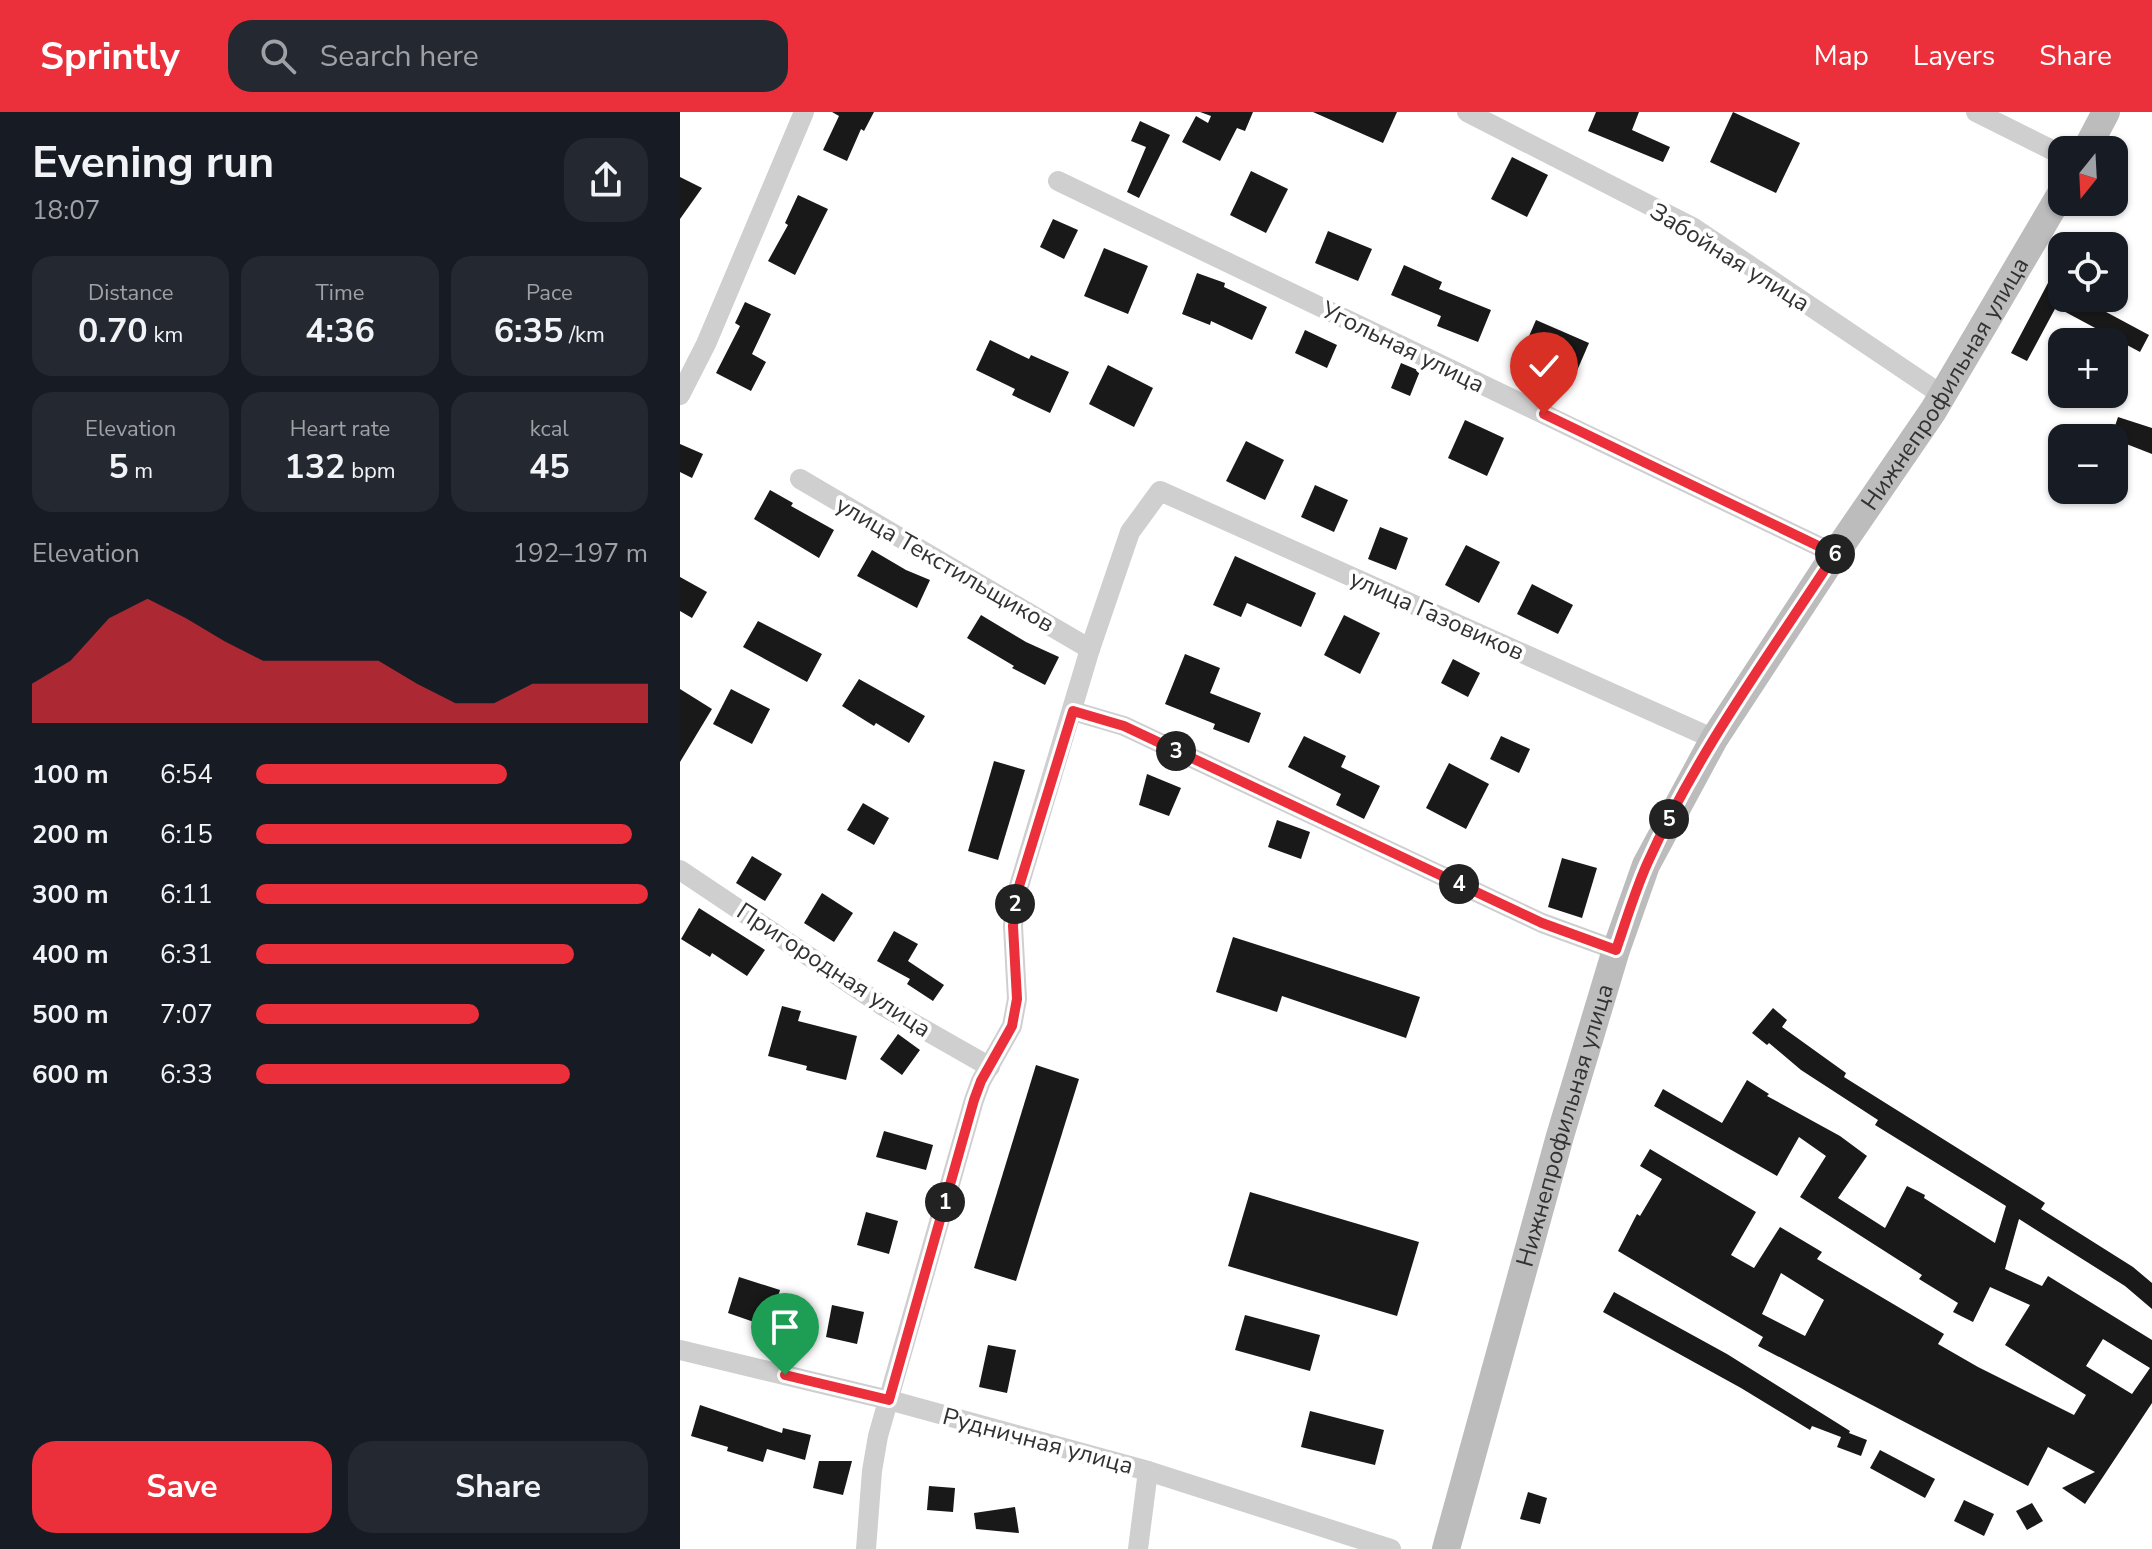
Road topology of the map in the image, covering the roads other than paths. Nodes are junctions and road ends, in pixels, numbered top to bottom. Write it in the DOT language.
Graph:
graph roads {
  1 [pos="804,112"];
  2 [pos="1467,112"];
  3 [pos="1976,112"];
  4 [pos="2106,112"];
  5 [pos="2093,136"];
  6 [pos="2048,148"];
  7 [pos="1058,181"];
  8 [pos="2048,216"];
  9 [pos="680,395"];
  10 [pos="1942,395"];
  11 [pos="800,479"];
  12 [pos="1835,554"];
  13 [pos="1090,649"];
  14 [pos="1073,711"];
  15 [pos="1714,739"];
  16 [pos="680,870"];
  17 [pos="1616,950"];
  18 [pos="990,1067"];
  19 [pos="680,1350"];
  20 [pos="889,1400"];
  21 [pos="1148,1471"];
  22 [pos="866,1549"];
  23 [pos="1138,1549"];
  24 [pos="1391,1549"];
  25 [pos="1446,1549"];
  1 -- 9 [label="street"];
  2 -- 10 [label="street, Забойная улица"];
  3 -- 6 [label="street"];
  4 -- 5 [label="street"];
  7 -- 12 [label="street, Угольная улица"];
  8 -- 10 [label="street, Нижнепрофильная улица"];
  10 -- 12 [label="street, Нижнепрофильная улица"];
  11 -- 13 [label="street, улица Текстильщиков"];
  12 -- 15 [label="street, Нижнепрофильная улица"];
  13 -- 14 [label="street"];
  13 -- 15 [label="street, улица Газовиков"];
  14 -- 17 [label="street"];
  14 -- 18 [label="street"];
  15 -- 17 [label="street, Нижнепрофильная улица"];
  16 -- 18 [label="street, Пригородная улица"];
  17 -- 25 [label="street, Нижнепрофильная улица"];
  18 -- 20 [label="street"];
  19 -- 20 [label="street, Рудничная улица"];
  20 -- 21 [label="street, Рудничная улица"];
  20 -- 22 [label="street"];
  21 -- 23 [label="street"];
  21 -- 24 [label="street, Рудничная улица"];
}
